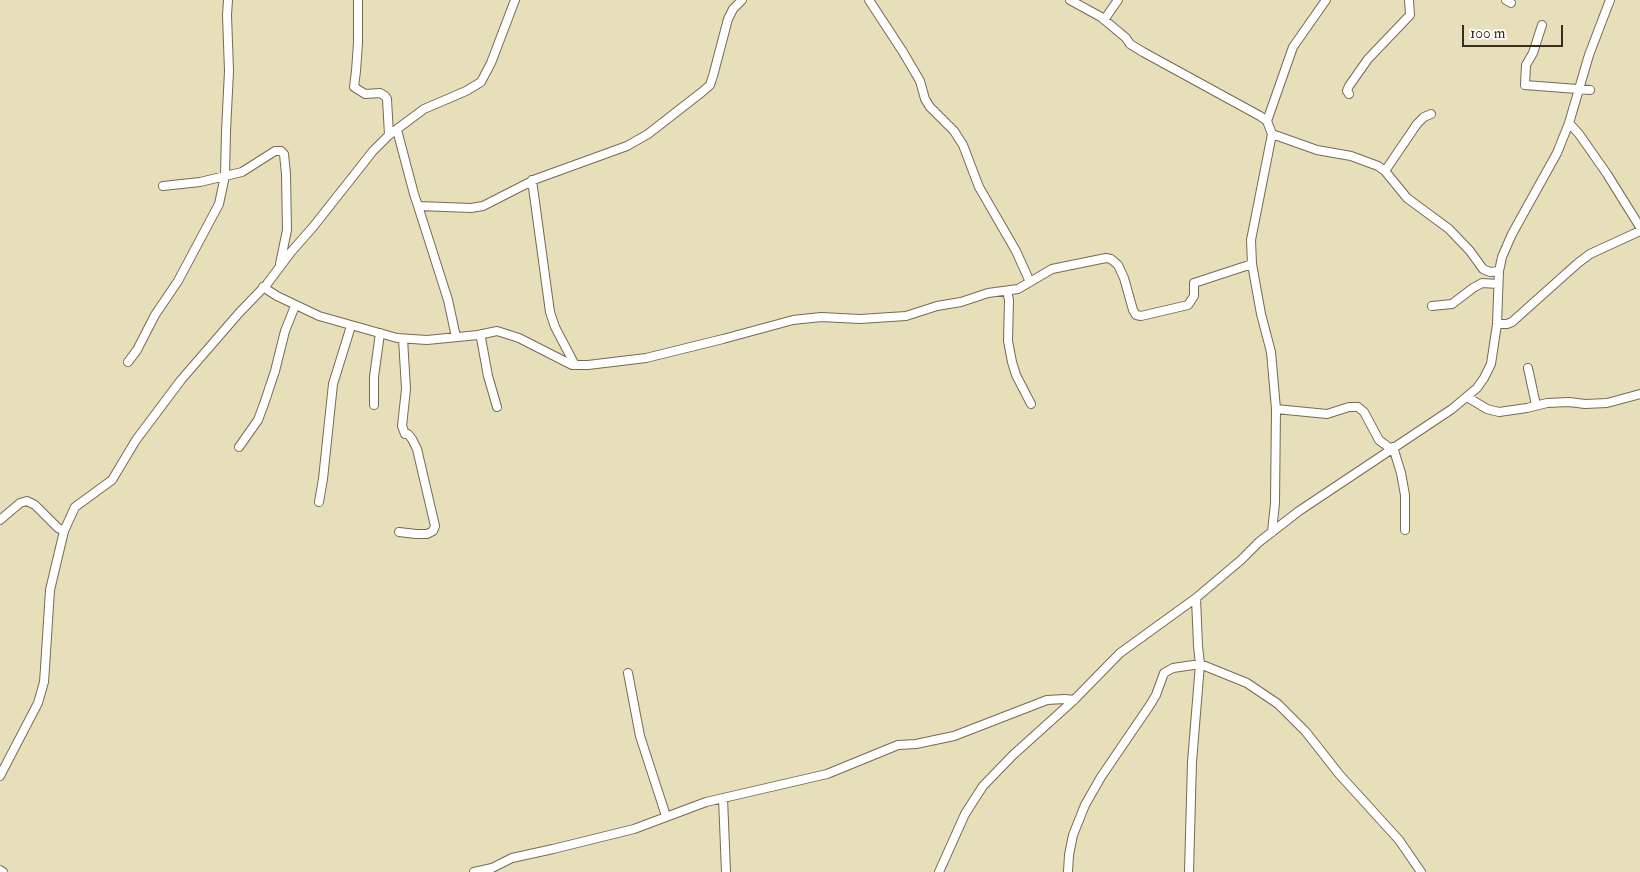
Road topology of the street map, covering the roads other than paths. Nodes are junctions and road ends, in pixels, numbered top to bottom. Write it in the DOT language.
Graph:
graph roads {
  1 [pos="228,0"];
  2 [pos="358,0"];
  3 [pos="515,0"];
  4 [pos="742,0"];
  5 [pos="869,0"];
  6 [pos="1070,0"];
  7 [pos="1118,0"];
  8 [pos="1326,0"];
  9 [pos="1409,0"];
  10 [pos="1610,0"];
  11 [pos="1104,20"];
  12 [pos="1542,25"];
  13 [pos="1580,88"];
  14 [pos="1590,90"];
  15 [pos="1349,94"];
  16 [pos="1431,114"];
  17 [pos="1267,121"];
  18 [pos="1570,123"];
  19 [pos="396,130"];
  20 [pos="1272,134"];
  21 [pos="390,135"];
  22 [pos="1385,171"];
  23 [pos="225,176"];
  24 [pos="532,180"];
  25 [pos="163,186"];
  26 [pos="418,206"];
  27 [pos="1640,227"];
  28 [pos="1640,231"];
  29 [pos="1252,264"];
  30 [pos="280,266"];
  31 [pos="1499,270"];
  32 [pos="1030,282"];
  33 [pos="1498,284"];
  34 [pos="263,287"];
  35 [pos="1008,291"];
  36 [pos="295,306"];
  37 [pos="1432,306"];
  38 [pos="1497,324"];
  39 [pos="351,326"];
  40 [pos="380,333"];
  41 [pos="482,334"];
  42 [pos="456,337"];
  43 [pos="403,339"];
  44 [pos="128,362"];
  45 [pos="575,365"];
  46 [pos="1528,368"];
  47 [pos="1640,394"];
  48 [pos="1467,397"];
  49 [pos="1030,404"];
  50 [pos="374,405"];
  51 [pos="1536,405"];
  52 [pos="497,407"];
  53 [pos="1276,408"];
  54 [pos="240,447"];
  55 [pos="1392,448"];
  56 [pos="319,502"];
  57 [pos="0,520"];
  58 [pos="1405,530"];
  59 [pos="64,531"];
  60 [pos="399,532"];
  61 [pos="1272,532"];
  62 [pos="1196,598"];
  63 [pos="1200,664"];
  64 [pos="628,672"];
  65 [pos="1074,700"];
  66 [pos="0,776"];
  67 [pos="723,798"];
  68 [pos="666,816"];
  69 [pos="0,870"];
  70 [pos="3,872"];
  71 [pos="474,872"];
  72 [pos="726,872"];
  73 [pos="939,872"];
  74 [pos="1068,872"];
  75 [pos="1189,872"];
  76 [pos="1421,872"];
  1 -- 23 [label="street"];
  2 -- 21 [label="street"];
  3 -- 19 [label="street"];
  4 -- 24 [label="street"];
  5 -- 32 [label="street"];
  6 -- 11 [label="street"];
  7 -- 11 [label="street"];
  8 -- 17 [label="street"];
  9 -- 15 [label="street"];
  10 -- 13 [label="street"];
  11 -- 17 [label="street"];
  12 -- 13 [label="street"];
  13 -- 14 [label="street"];
  13 -- 18 [label="street"];
  16 -- 22 [label="street"];
  17 -- 20 [label="street"];
  18 -- 27 [label="street"];
  18 -- 31 [label="street"];
  19 -- 21 [label="street"];
  19 -- 26 [label="street"];
  20 -- 22 [label="street"];
  20 -- 29 [label="street"];
  21 -- 30 [label="street"];
  22 -- 31 [label="street"];
  23 -- 25 [label="street"];
  23 -- 30 [label="street"];
  23 -- 44 [label="street"];
  24 -- 26 [label="street"];
  24 -- 45 [label="street"];
  26 -- 42 [label="street"];
  28 -- 38 [label="street"];
  29 -- 32 [label="street"];
  29 -- 53 [label="street"];
  30 -- 34 [label="street"];
  31 -- 33 [label="street"];
  32 -- 35 [label="street"];
  33 -- 37 [label="street"];
  33 -- 38 [label="street"];
  34 -- 36 [label="street"];
  34 -- 59 [label="street"];
  35 -- 45 [label="street"];
  35 -- 49 [label="street"];
  36 -- 39 [label="street"];
  36 -- 54 [label="street"];
  38 -- 48 [label="street"];
  39 -- 40 [label="street"];
  39 -- 56 [label="street"];
  40 -- 43 [label="street"];
  40 -- 50 [label="street"];
  41 -- 42 [label="street"];
  41 -- 45 [label="street"];
  41 -- 52 [label="street"];
  42 -- 43 [label="street"];
  43 -- 60 [label="street"];
  46 -- 51 [label="street"];
  47 -- 51 [label="street"];
  48 -- 51 [label="street"];
  48 -- 55 [label="street"];
  53 -- 55 [label="street"];
  53 -- 61 [label="street"];
  55 -- 58 [label="street"];
  55 -- 61 [label="street"];
  57 -- 59 [label="street"];
  59 -- 66 [label="street"];
  61 -- 62 [label="street"];
  62 -- 63 [label="street"];
  62 -- 65 [label="street"];
  63 -- 74 [label="street"];
  63 -- 75 [label="street"];
  63 -- 76 [label="street"];
  64 -- 68 [label="street"];
  65 -- 67 [label="street"];
  65 -- 73 [label="street"];
  67 -- 68 [label="street"];
  67 -- 72 [label="street"];
  68 -- 71 [label="street"];
  69 -- 70 [label="street"];
}
